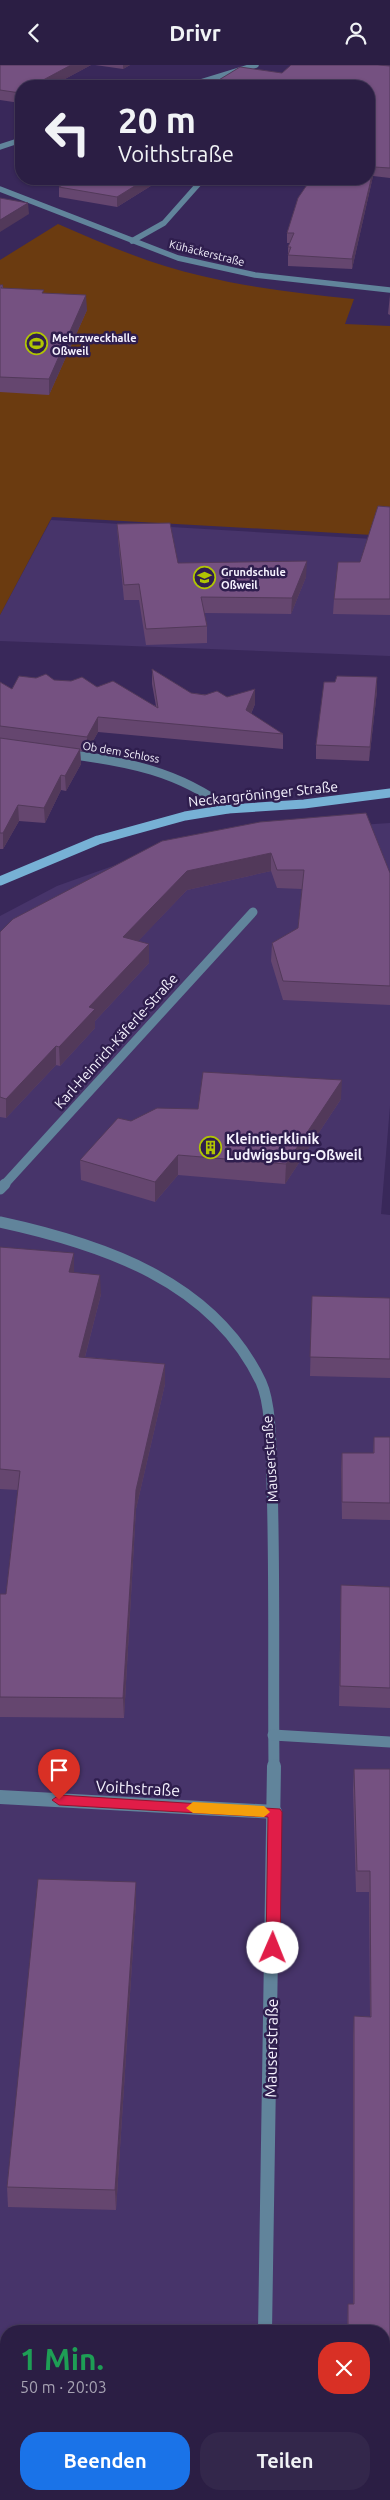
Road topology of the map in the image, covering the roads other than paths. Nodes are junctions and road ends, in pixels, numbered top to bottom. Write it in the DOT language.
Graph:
graph roads {
  1 [pos="256,65"];
  2 [pos="207,80"];
  3 [pos="15,141"];
  4 [pos="0,147"];
  5 [pos="198,185"];
  6 [pos="0,189"];
  7 [pos="132,241"];
  8 [pos="390,290"];
  9 [pos="55,753"];
  10 [pos="390,793"];
  11 [pos="228,809"];
  12 [pos="0,881"];
  13 [pos="253,912"];
  14 [pos="0,1189"];
  15 [pos="0,1222"];
  16 [pos="273,1735"];
  17 [pos="390,1741"];
  18 [pos="0,1797"];
  19 [pos="275,1812"];
  20 [pos="265,2325"];
  1 -- 2 [label="street"];
  3 -- 4 [label="street"];
  5 -- 7 [label="street"];
  6 -- 7 [label="street, Kühäckerstraße"];
  7 -- 8 [label="street, Kühäckerstraße"];
  9 -- 11 [label="street, Ob dem Schloss"];
  10 -- 11 [label="main road, Neckargröninger Straße"];
  11 -- 12 [label="main road, Neckargröninger Straße"];
  13 -- 14 [label="street, Karl-Heinrich-Käferle-Straße"];
  15 -- 16 [label="street, Mauserstraße"];
  16 -- 17 [label="street"];
  16 -- 19 [label="street, Mauserstraße"];
  18 -- 19 [label="street, Voithstraße"];
  19 -- 20 [label="street, Mauserstraße"];
}
